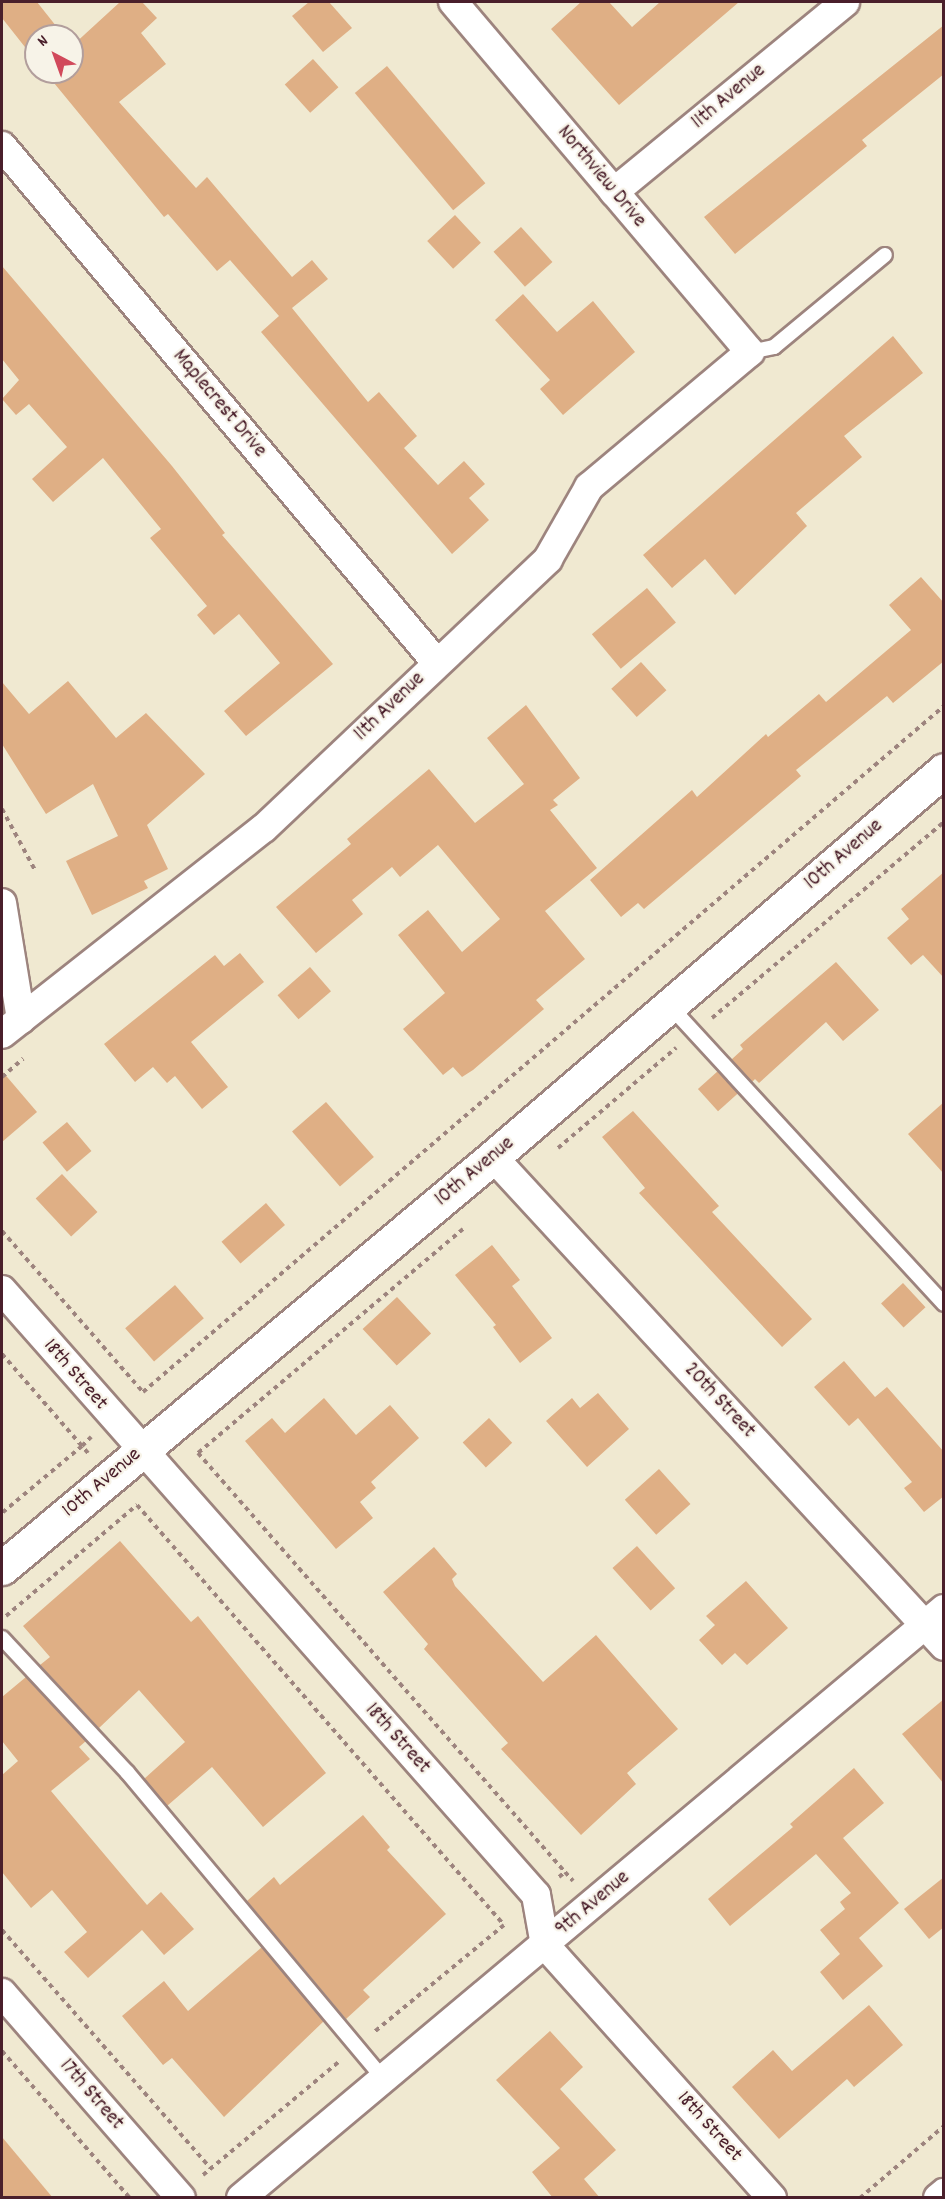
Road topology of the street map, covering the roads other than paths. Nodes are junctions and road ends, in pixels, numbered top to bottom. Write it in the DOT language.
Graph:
graph roads {
  1 [pos="453,2"];
  2 [pos="845,2"];
  3 [pos="2,146"];
  4 [pos="614,192"];
  5 [pos="885,255"];
  6 [pos="750,352"];
  7 [pos="436,662"];
  8 [pos="944,770"];
  9 [pos="2,903"];
  10 [pos="669,1005"];
  11 [pos="11,1026"];
  12 [pos="493,1157"];
  13 [pos="2,1290"];
  14 [pos="944,1304"];
  15 [pos="140,1450"];
  16 [pos="2,1568"];
  17 [pos="934,1617"];
  18 [pos="2,1638"];
  19 [pos="944,1646"];
  20 [pos="545,1945"];
  21 [pos="2,1993"];
  22 [pos="384,2079"];
  23 [pos="944,2193"];
  24 [pos="181,2198"];
  25 [pos="241,2198"];
  26 [pos="772,2198"];
  27 [pos="938,2198"];
  1 -- 4 [label="street, Northview Drive"];
  2 -- 4 [label="street, 11th Avenue"];
  3 -- 7 [label="street, Maplecrest Drive"];
  4 -- 6 [label="street, Northview Drive"];
  5 -- 6 [label="lane"];
  6 -- 7 [label="street, 11th Avenue"];
  7 -- 11 [label="street, 11th Avenue"];
  8 -- 10 [label="street, 10th Avenue"];
  9 -- 11 [label="street"];
  10 -- 12 [label="street, 10th Avenue"];
  10 -- 14 [label="lane"];
  12 -- 15 [label="street, 10th Avenue"];
  12 -- 17 [label="street, 20th Street"];
  13 -- 15 [label="street, 18th Street"];
  15 -- 16 [label="street, 10th Avenue"];
  15 -- 20 [label="street, 18th Street"];
  17 -- 19 [label="street, 20th Street"];
  17 -- 20 [label="street, 9th Avenue"];
  18 -- 22 [label="lane"];
  20 -- 22 [label="street, 9th Avenue"];
  20 -- 26 [label="street, 18th Street"];
  21 -- 24 [label="street, 17th Street"];
  22 -- 25 [label="street, 9th Avenue"];
  23 -- 27 [label="street"];
}
